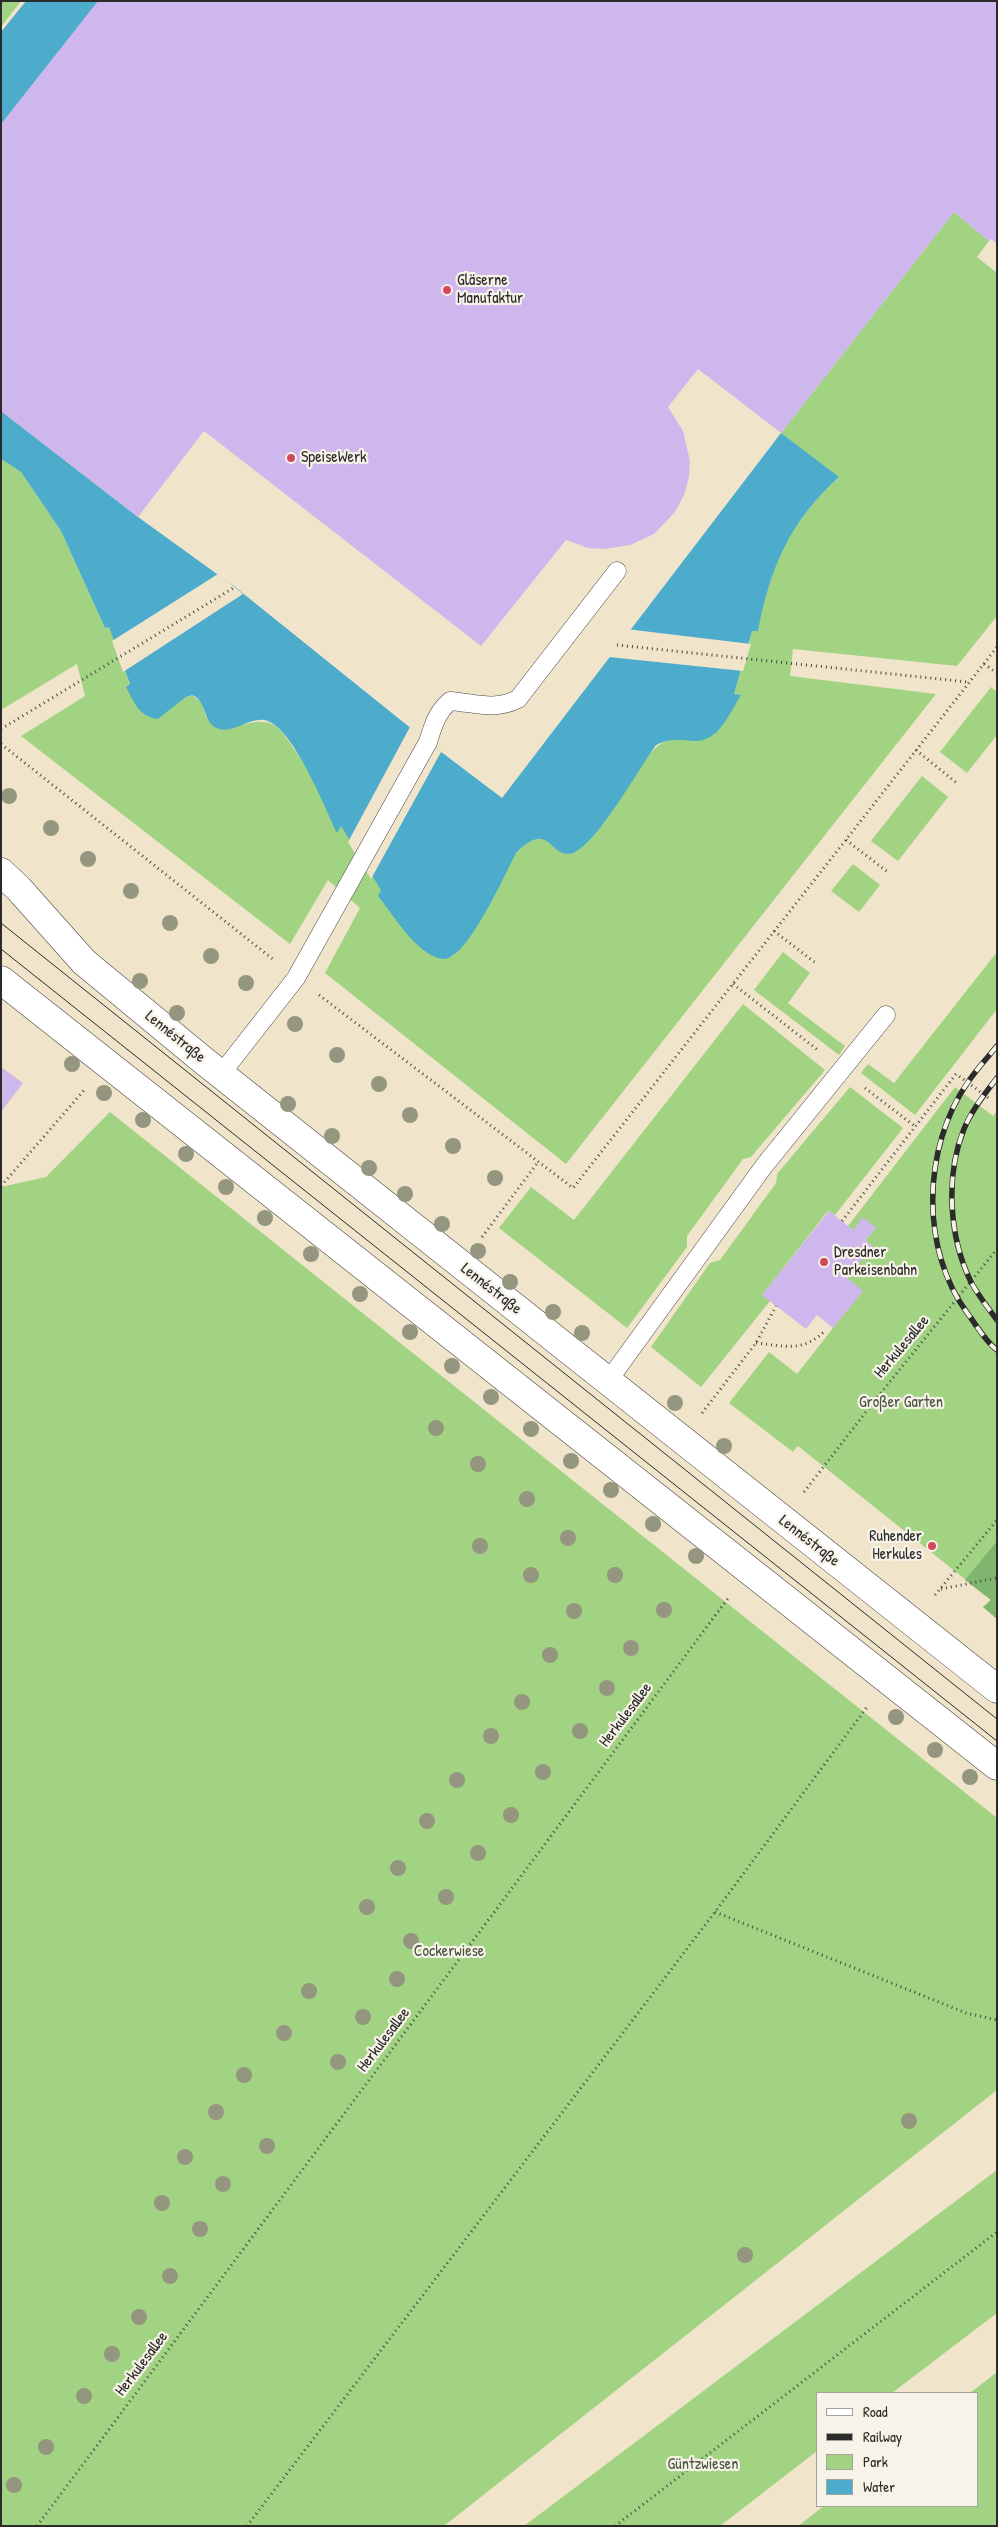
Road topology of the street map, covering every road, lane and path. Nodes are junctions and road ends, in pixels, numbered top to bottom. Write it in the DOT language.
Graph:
graph roads {
  1 [pos="617,571"];
  2 [pos="234,587"];
  3 [pos="617,645"];
  4 [pos="997,647"];
  5 [pos="984,664"];
  6 [pos="997,673"];
  7 [pos="969,682"];
  8 [pos="1,729"];
  9 [pos="1,744"];
  10 [pos="916,750"];
  11 [pos="958,784"];
  12 [pos="846,840"];
  13 [pos="1,872"];
  14 [pos="889,874"];
  15 [pos="774,931"];
  16 [pos="817,964"];
  17 [pos="296,978"];
  18 [pos="1,980"];
  19 [pos="886,1015"];
  20 [pos="221,1074"];
  21 [pos="86,1088"];
  22 [pos="990,1100"];
  23 [pos="538,1162"];
  24 [pos="1,1186"];
  25 [pos="842,1221"];
  26 [pos="997,1249"];
  27 [pos="461,1266"];
  28 [pos="776,1306"];
  29 [pos="826,1330"];
  30 [pos="756,1343"];
  31 [pos="608,1381"];
  32 [pos="682,1440"];
  33 [pos="809,1485"];
  34 [pos="997,1520"];
  35 [pos="756,1573"];
  36 [pos="997,1578"];
  37 [pos="997,1689"];
  38 [pos="870,1703"];
  39 [pos="997,1766"];
  40 [pos="715,1912"];
  41 [pos="997,2020"];
  42 [pos="997,2232"];
  43 [pos="37,2526"];
  44 [pos="246,2526"];
  45 [pos="615,2526"];
  1 -- 17 [label="lane"];
  2 -- 8 [label="path"];
  3 -- 7 [label="path"];
  4 -- 5 [label="path"];
  5 -- 6 [label="path"];
  5 -- 7 [label="path"];
  7 -- 10 [label="path"];
  9 -- 17 [label="path"];
  10 -- 11 [label="path"];
  10 -- 12 [label="path"];
  12 -- 14 [label="path"];
  12 -- 15 [label="path"];
  13 -- 20 [label="main road, Lennéstraße"];
  15 -- 16 [label="path"];
  15 -- 23 [label="path"];
  17 -- 20 [label="lane"];
  17 -- 23 [label="path"];
  18 -- 35 [label="main road"];
  19 -- 31 [label="lane"];
  20 -- 27 [label="main road, Lennéstraße"];
  21 -- 24 [label="path"];
  22 -- 25 [label="path"];
  23 -- 27 [label="path"];
  26 -- 33 [label="path, Herkulesallee"];
  27 -- 31 [label="main road, Lennéstraße"];
  28 -- 30 [label="path"];
  29 -- 30 [label="path"];
  30 -- 32 [label="path"];
  31 -- 32 [label="main road, Lennéstraße"];
  32 -- 37 [label="main road, Lennéstraße"];
  34 -- 36 [label="path"];
  35 -- 39 [label="main road"];
  35 -- 43 [label="path, Herkulesallee"];
  38 -- 40 [label="path"];
  40 -- 41 [label="path"];
  40 -- 44 [label="path"];
  42 -- 45 [label="path"];
}
